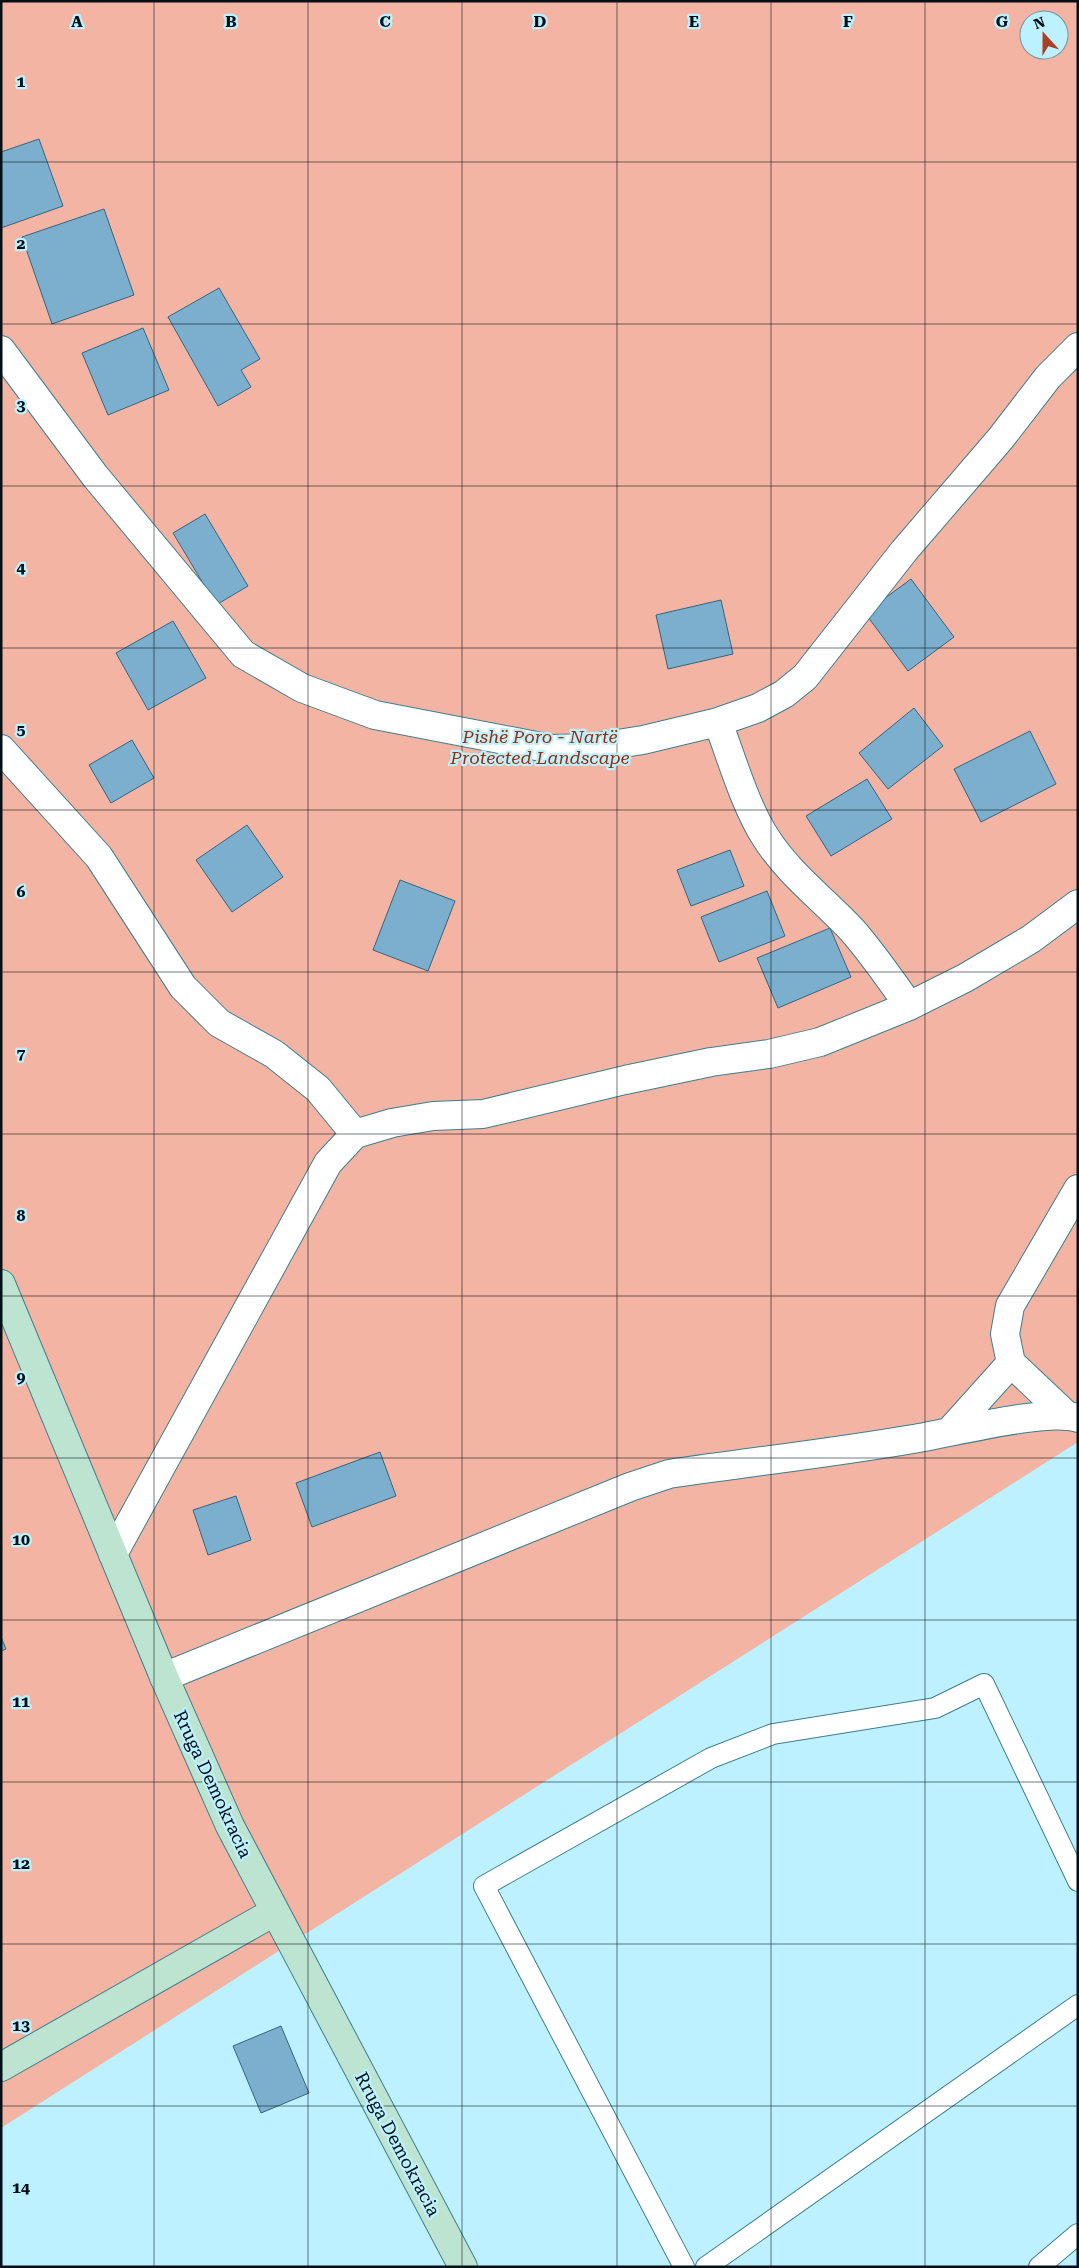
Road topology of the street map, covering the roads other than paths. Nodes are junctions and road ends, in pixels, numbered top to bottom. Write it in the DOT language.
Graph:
graph roads {
  1 [pos="1078,347"];
  2 [pos="1,350"];
  3 [pos="718,722"];
  4 [pos="1,749"];
  5 [pos="1078,904"];
  6 [pos="909,1006"];
  7 [pos="355,1134"];
  8 [pos="1078,1189"];
  9 [pos="1,1284"];
  10 [pos="1011,1363"];
  11 [pos="1072,1416"];
  12 [pos="949,1432"];
  13 [pos="113,1554"];
  14 [pos="164,1677"];
  15 [pos="1078,1881"];
  16 [pos="274,1912"];
  17 [pos="1078,2005"];
  18 [pos="1,2067"];
  19 [pos="1078,2234"];
  20 [pos="463,2267"];
  21 [pos="684,2267"];
  22 [pos="706,2267"];
  23 [pos="1039,2267"];
  1 -- 3 [label="street"];
  2 -- 3 [label="street"];
  3 -- 6 [label="street"];
  4 -- 7 [label="street"];
  5 -- 6 [label="street"];
  6 -- 7 [label="street"];
  7 -- 13 [label="street"];
  8 -- 10 [label="street"];
  9 -- 13 [label="main road, Rruga Demokracia"];
  10 -- 11 [label="street"];
  10 -- 12 [label="street"];
  11 -- 12 [label="street"];
  12 -- 14 [label="street"];
  13 -- 14 [label="main road, Rruga Demokracia"];
  14 -- 16 [label="main road, Rruga Demokracia"];
  15 -- 21 [label="lane"];
  16 -- 18 [label="main road"];
  16 -- 20 [label="main road, Rruga Demokracia"];
  17 -- 22 [label="lane"];
  19 -- 23 [label="lane"];
}
